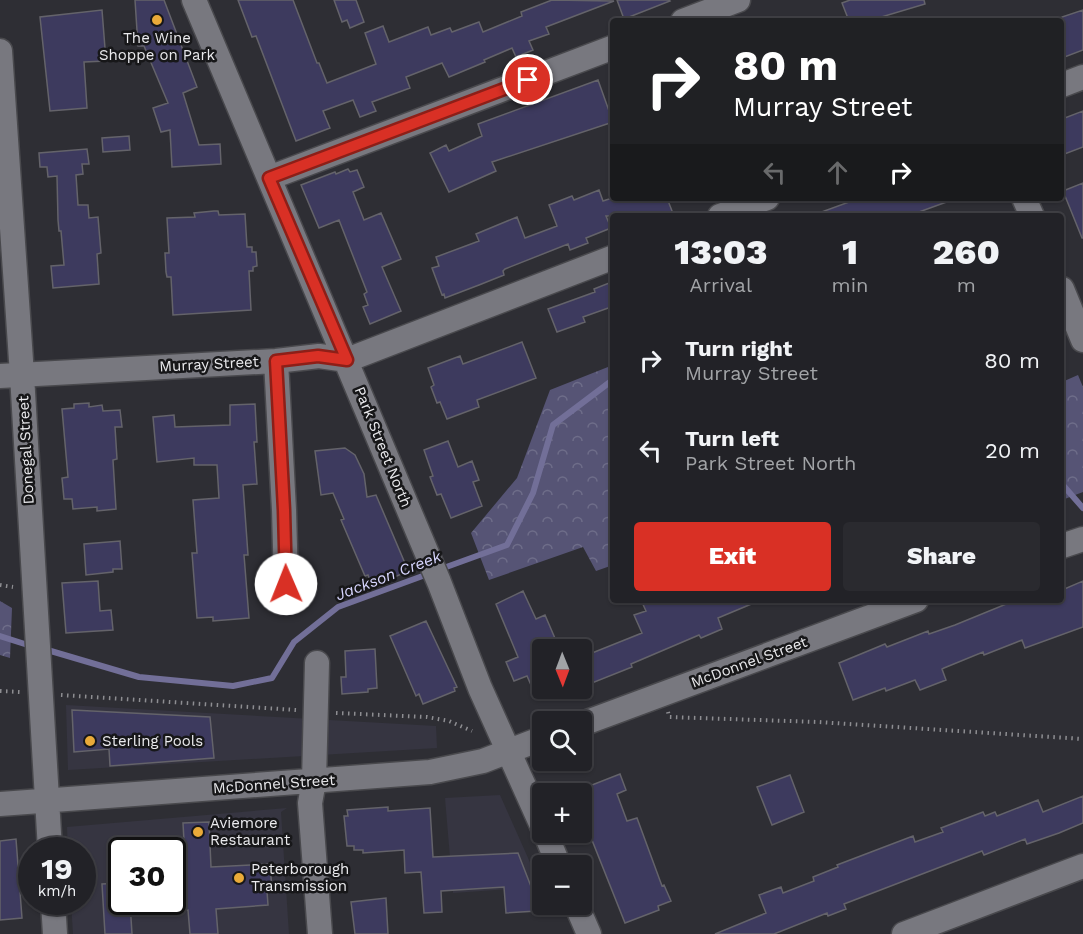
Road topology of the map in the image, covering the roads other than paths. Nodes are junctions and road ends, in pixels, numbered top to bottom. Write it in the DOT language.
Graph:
graph roads {
  1 [pos="194,0"];
  2 [pos="738,0"];
  3 [pos="690,18"];
  4 [pos="610,49"];
  5 [pos="0,51"];
  6 [pos="1083,77"];
  7 [pos="1064,84"];
  8 [pos="269,178"];
  9 [pos="759,201"];
  10 [pos="728,213"];
  11 [pos="610,259"];
  12 [pos="1064,294"];
  13 [pos="1083,340"];
  14 [pos="347,360"];
  15 [pos="276,361"];
  16 [pos="11,375"];
  17 [pos="286,584"];
  18 [pos="908,603"];
  19 [pos="317,663"];
  20 [pos="592,720"];
  21 [pos="532,742"];
  22 [pos="509,751"];
  23 [pos="314,781"];
  24 [pos="46,802"];
  25 [pos="532,803"];
  26 [pos="0,804"];
  27 [pos="49,837"];
  28 [pos="1083,866"];
  29 [pos="54,915"];
  30 [pos="581,915"];
  31 [pos="55,934"];
  32 [pos="320,934"];
  33 [pos="589,934"];
  34 [pos="904,934"];
  1 -- 8 [label="street, Park Street North"];
  2 -- 3 [label="street"];
  4 -- 8 [label="street"];
  5 -- 16 [label="street, Donegal Street"];
  6 -- 7 [label="street"];
  8 -- 14 [label="street, Park Street North"];
  9 -- 10 [label="street"];
  11 -- 14 [label="street, Murray Street"];
  12 -- 13 [label="street"];
  14 -- 15 [label="street, Murray Street"];
  14 -- 22 [label="street, Park Street North"];
  15 -- 16 [label="street, Murray Street"];
  15 -- 17 [label="street"];
  16 -- 24 [label="street, Donegal Street"];
  18 -- 20 [label="street, McDonnel Street"];
  19 -- 23 [label="street"];
  21 -- 22 [label="street, McDonnel Street"];
  22 -- 23 [label="street, McDonnel Street"];
  22 -- 25 [label="street, Park Street North"];
  23 -- 24 [label="street, McDonnel Street"];
  23 -- 32 [label="street"];
  24 -- 26 [label="street, McDonnel Street"];
  24 -- 27 [label="street, Donegal Street"];
  28 -- 34 [label="street"];
  29 -- 31 [label="street"];
  30 -- 33 [label="street"];
}
